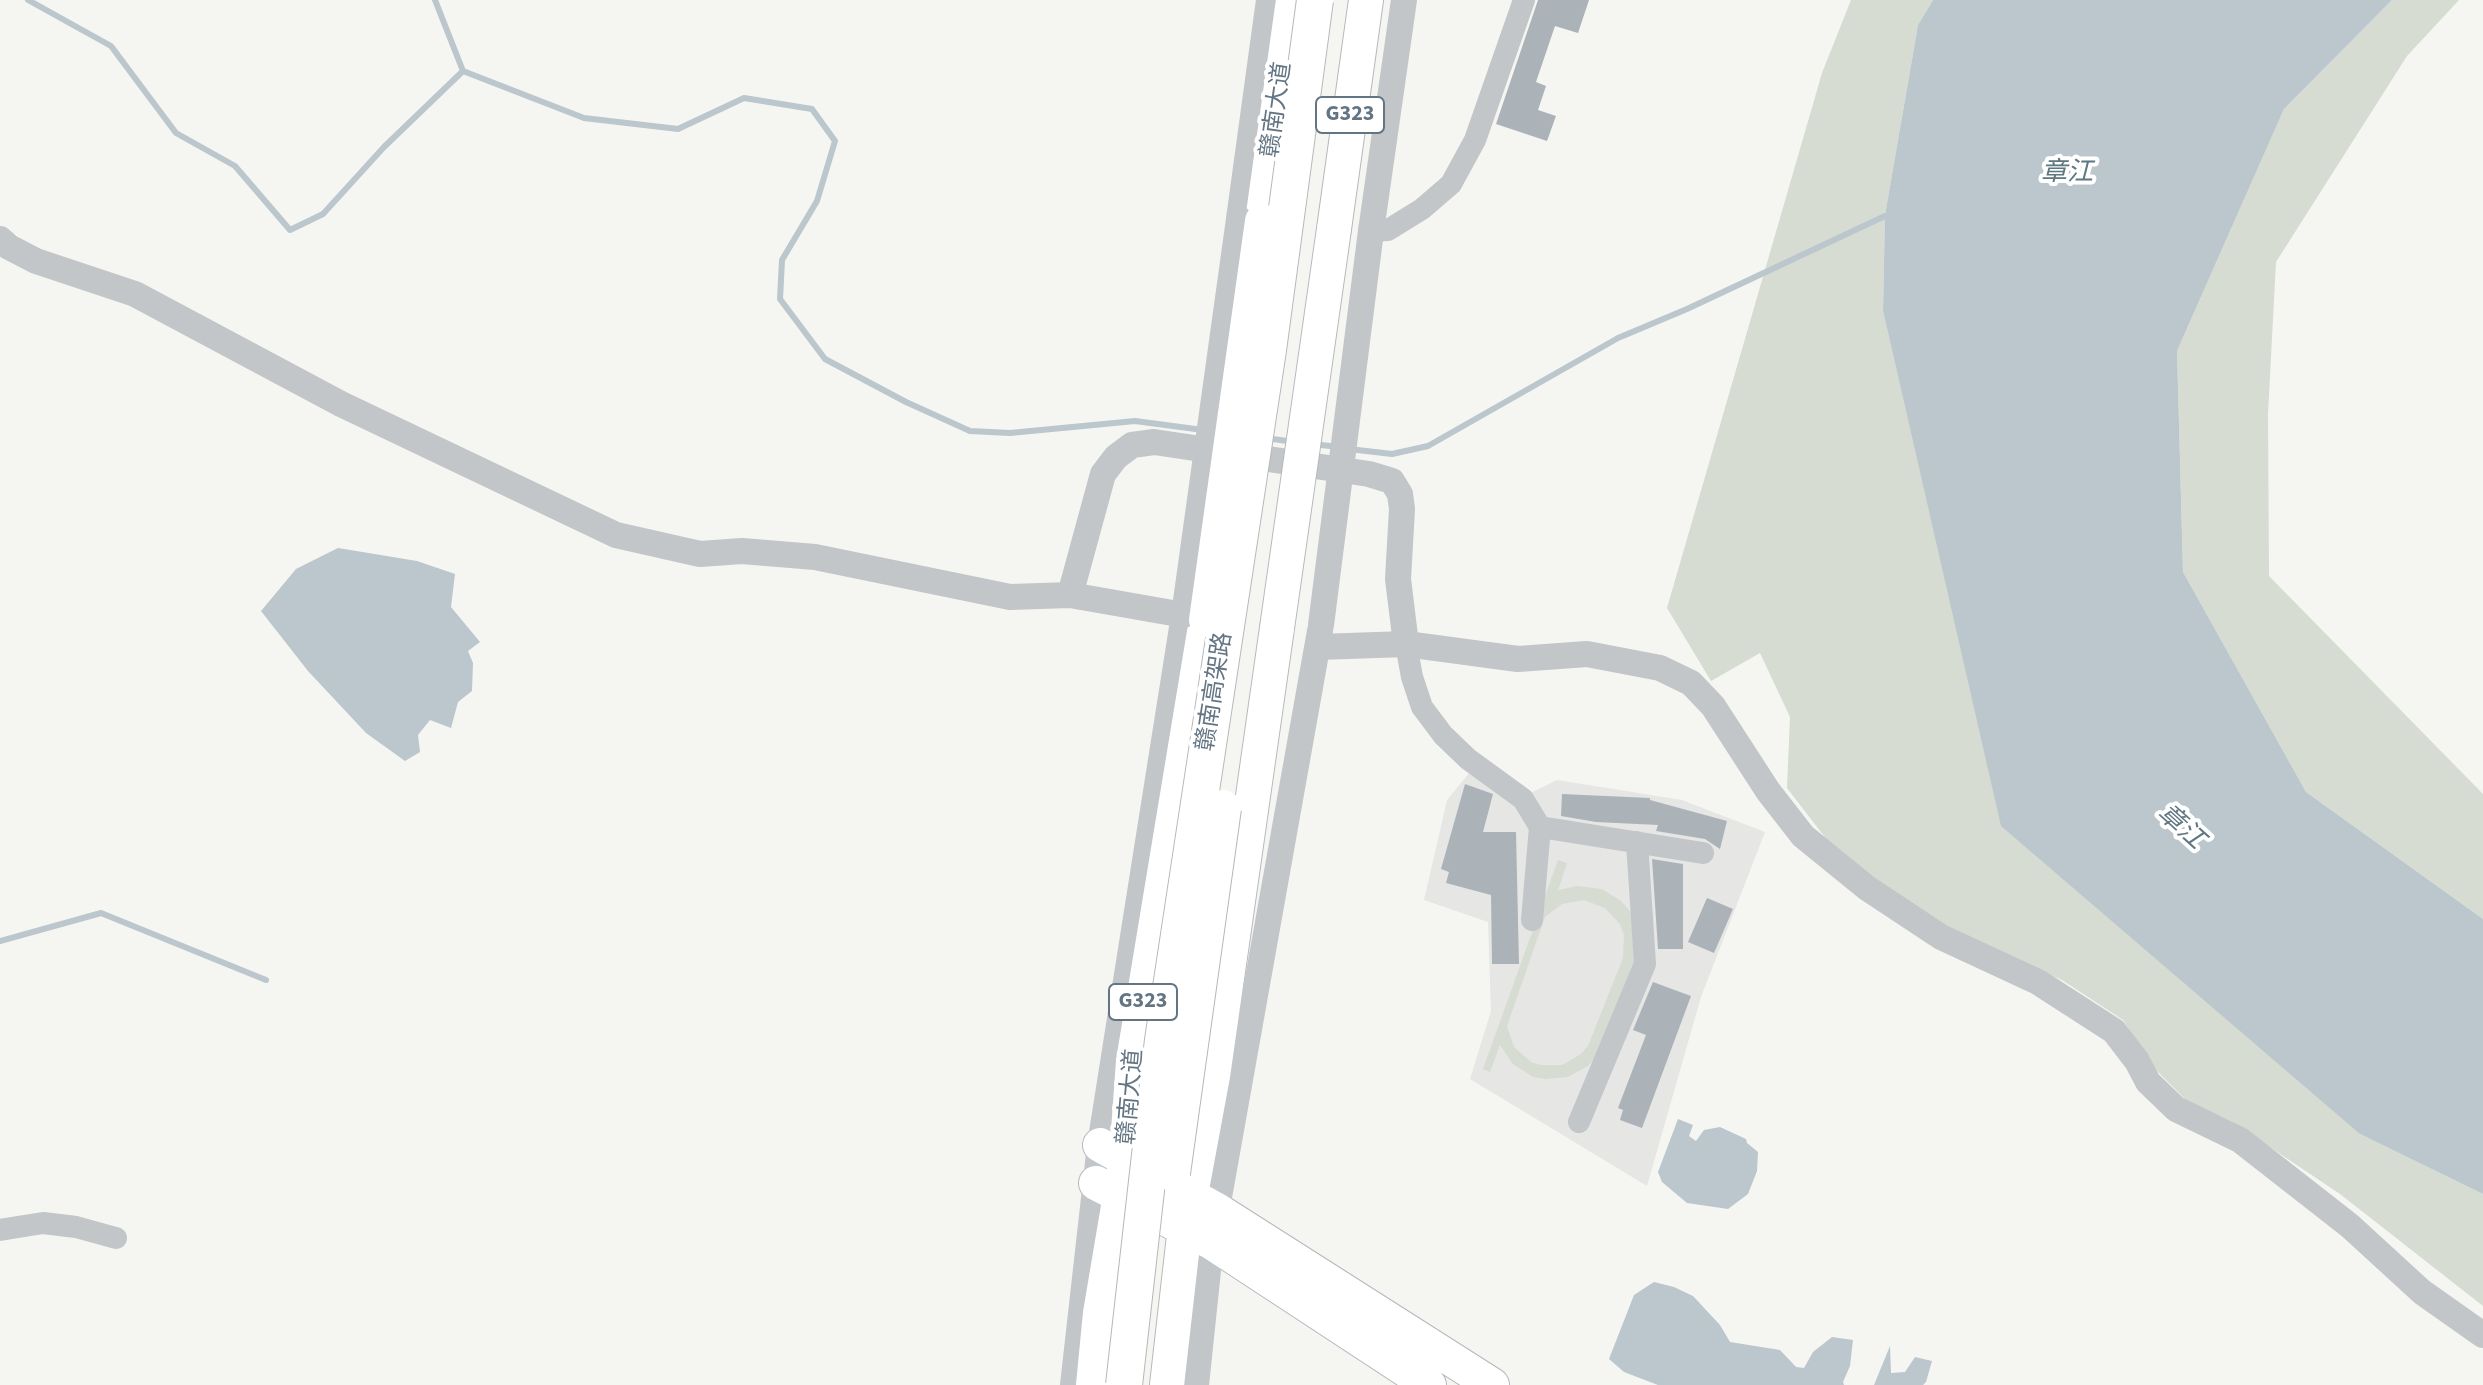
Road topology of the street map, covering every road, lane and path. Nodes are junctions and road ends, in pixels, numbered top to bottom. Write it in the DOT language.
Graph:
graph roads {
  1 [pos="1269,0"];
  2 [pos="1286,0"];
  3 [pos="1293,0"];
  4 [pos="1315,0"];
  5 [pos="1336,0"];
  6 [pos="1366,0"];
  7 [pos="1404,0"];
  8 [pos="1524,0"];
  9 [pos="1254,109"];
  10 [pos="1250,220"];
  11 [pos="1371,231"];
  12 [pos="0,239"];
  13 [pos="1070,595"];
  14 [pos="1195,618"];
  15 [pos="1319,636"];
  16 [pos="1406,644"];
  17 [pos="1540,827"];
  18 [pos="1637,842"];
  19 [pos="1703,853"];
  20 [pos="1532,920"];
  21 [pos="1133,1061"];
  22 [pos="1213,1076"];
  23 [pos="1579,1122"];
  24 [pos="1113,1152"];
  25 [pos="1108,1190"];
  26 [pos="1201,1219"];
  27 [pos="0,1230"];
  28 [pos="116,1238"];
  29 [pos="1100,1313"];
  30 [pos="1172,1324"];
  31 [pos="2483,1335"];
  32 [pos="1073,1385"];
  33 [pos="1093,1385"];
  34 [pos="1124,1385"];
  35 [pos="1148,1385"];
  36 [pos="1167,1385"];
  37 [pos="1196,1385"];
  38 [pos="1429,1385"];
  39 [pos="1492,1385"];
  1 -- 9 [label="street"];
  2 -- 9 [label="main road"];
  3 -- 10 [label="main road, 赣南大道 / G323"];
  4 -- 34 [label="highway, 赣南高架路, bridge"];
  5 -- 35 [label="highway, 赣南高架路, bridge"];
  6 -- 22 [label="main road, G323, bridge"];
  7 -- 11 [label="street"];
  8 -- 11 [label="street"];
  9 -- 10 [label="street"];
  10 -- 14 [label="main road, 赣南大道, bridge"];
  11 -- 15 [label="street, bridge"];
  12 -- 13 [label="street"];
  13 -- 14 [label="street"];
  13 -- 16 [label="street"];
  14 -- 21 [label="main road, 赣南大道 / G323"];
  14 -- 24 [label="street"];
  15 -- 16 [label="street"];
  15 -- 26 [label="street"];
  16 -- 17 [label="street"];
  16 -- 31 [label="street"];
  17 -- 18 [label="street"];
  17 -- 20 [label="street"];
  18 -- 19 [label="street"];
  18 -- 23 [label="street"];
  21 -- 22 [label="main road"];
  21 -- 24 [label="main road, 赣南大道 / G323"];
  22 -- 26 [label="main road"];
  24 -- 25 [label="main road, 赣南大道 / G323"];
  24 -- 26 [label="main road"];
  25 -- 26 [label="main road"];
  25 -- 29 [label="main road, 赣南大道 / G323"];
  25 -- 32 [label="street"];
  26 -- 30 [label="main road"];
  26 -- 37 [label="street"];
  26 -- 38 [label="main road"];
  26 -- 39 [label="main road"];
  27 -- 28 [label="street"];
  29 -- 30 [label="main road"];
  29 -- 33 [label="main road, 赣南大道 / G323"];
  30 -- 36 [label="main road"];
}
